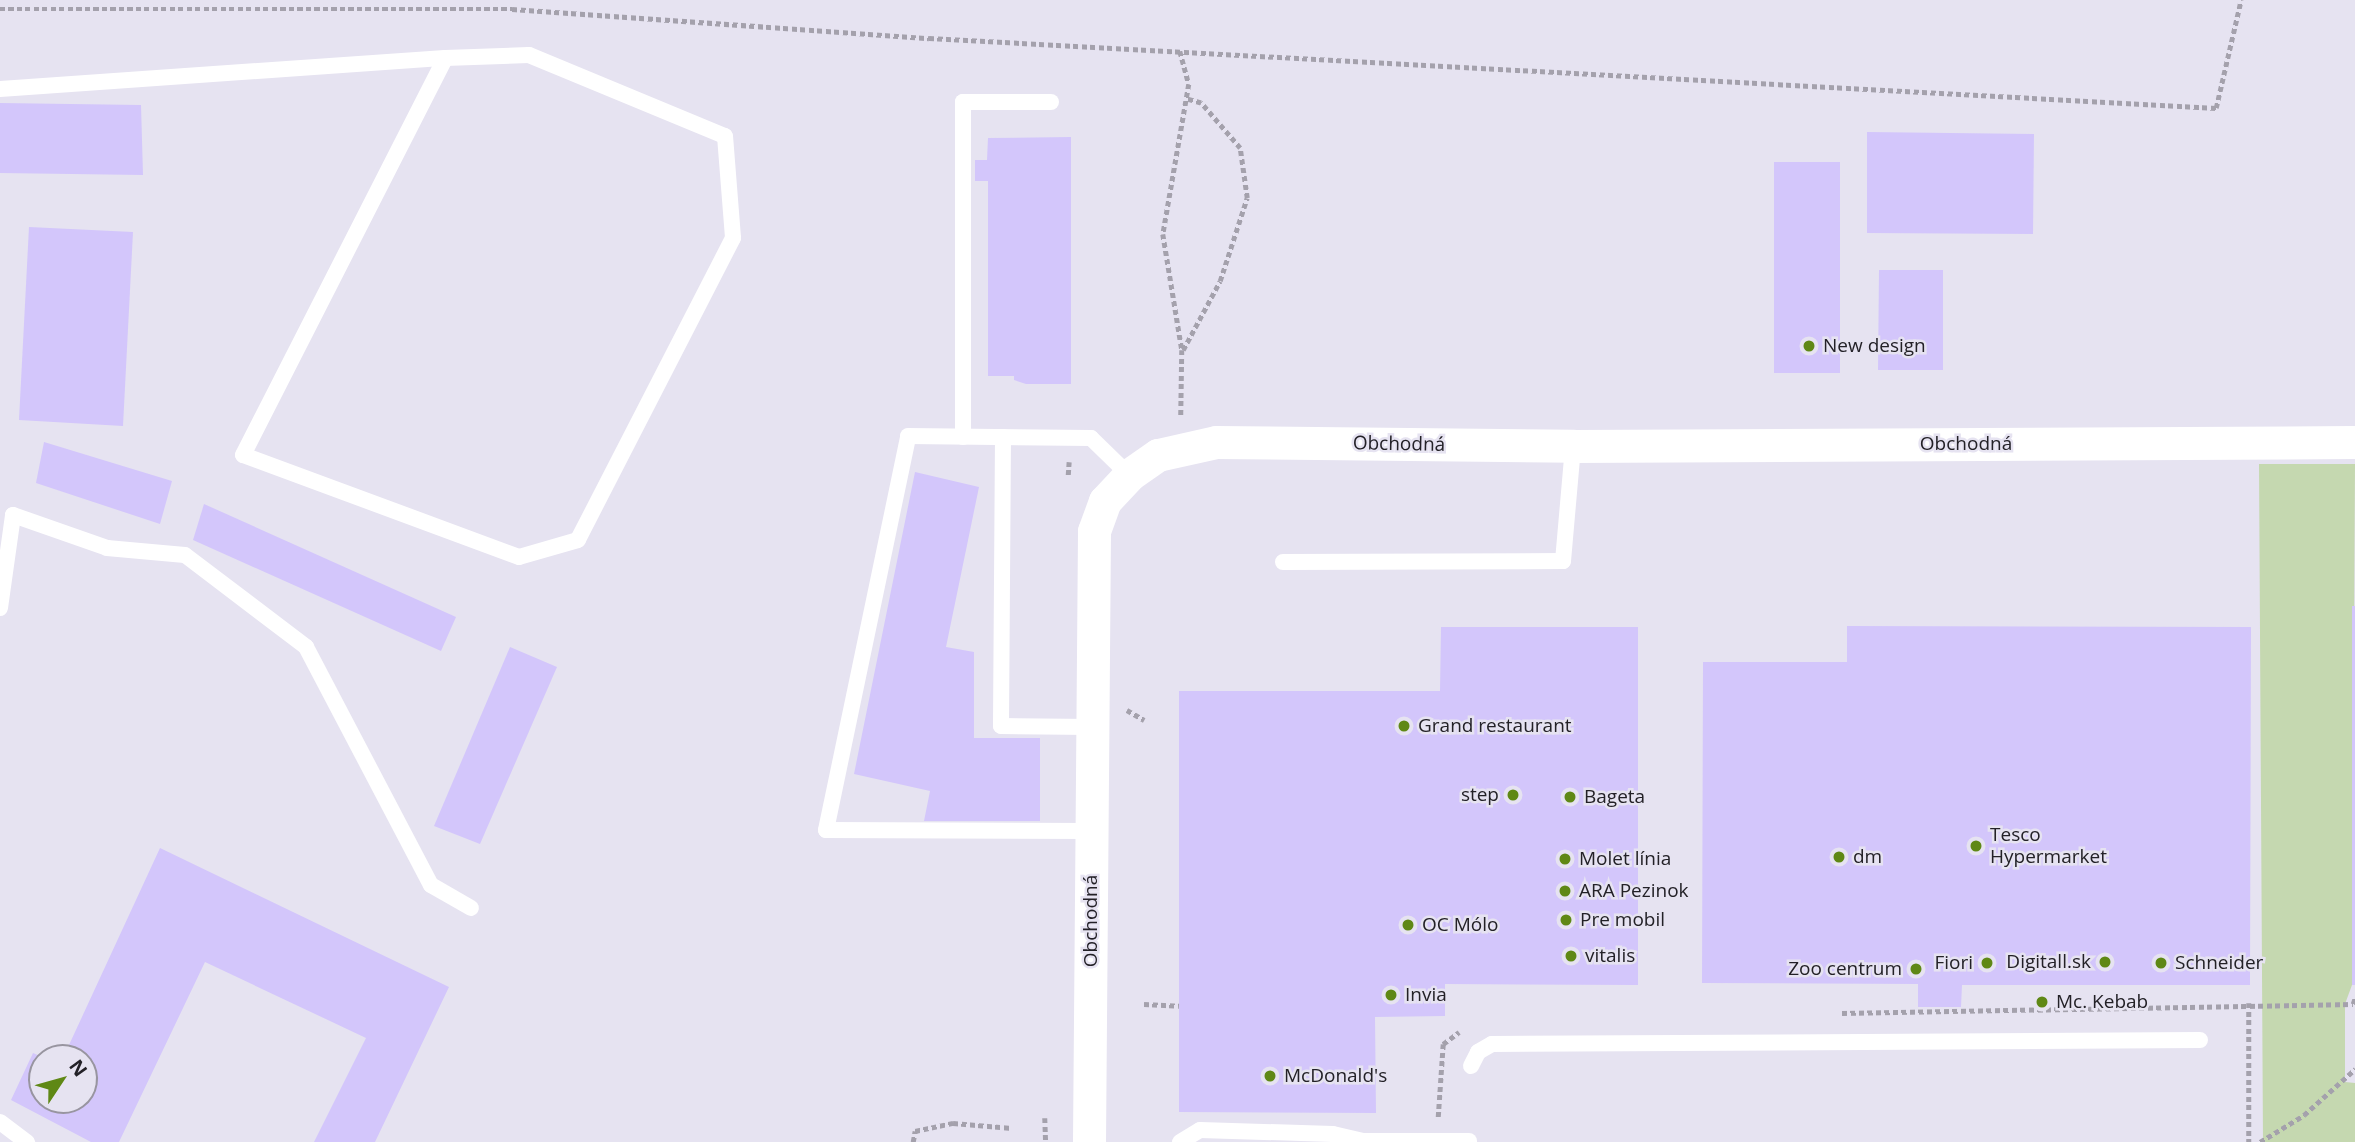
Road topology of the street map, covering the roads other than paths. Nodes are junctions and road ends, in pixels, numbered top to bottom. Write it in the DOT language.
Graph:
graph roads {
  1 [pos="445,58"];
  2 [pos="0,89"];
  3 [pos="1051,102"];
  4 [pos="963,437"];
  5 [pos="1003,437"];
  6 [pos="2355,442"];
  7 [pos="1573,446"];
  8 [pos="1129,475"];
  9 [pos="1283,562"];
  10 [pos="0,608"];
  11 [pos="1093,727"];
  12 [pos="1092,831"];
  13 [pos="471,908"];
  14 [pos="2200,1040"];
  15 [pos="1471,1066"];
  16 [pos="0,1122"];
  17 [pos="1469,1141"];
  18 [pos="27,1142"];
  19 [pos="1089,1142"];
  20 [pos="1180,1142"];
  1 -- 1 [label="lane"];
  1 -- 2 [label="lane"];
  3 -- 4 [label="lane"];
  4 -- 5 [label="lane"];
  4 -- 12 [label="lane"];
  5 -- 8 [label="lane"];
  5 -- 11 [label="lane"];
  6 -- 7 [label="street, Obchodná"];
  7 -- 8 [label="street, Obchodná"];
  7 -- 9 [label="lane"];
  8 -- 11 [label="street, Obchodná"];
  10 -- 13 [label="lane"];
  11 -- 12 [label="street, Obchodná"];
  12 -- 19 [label="street, Obchodná"];
  14 -- 15 [label="lane"];
  16 -- 18 [label="lane"];
  17 -- 20 [label="lane"];
}
